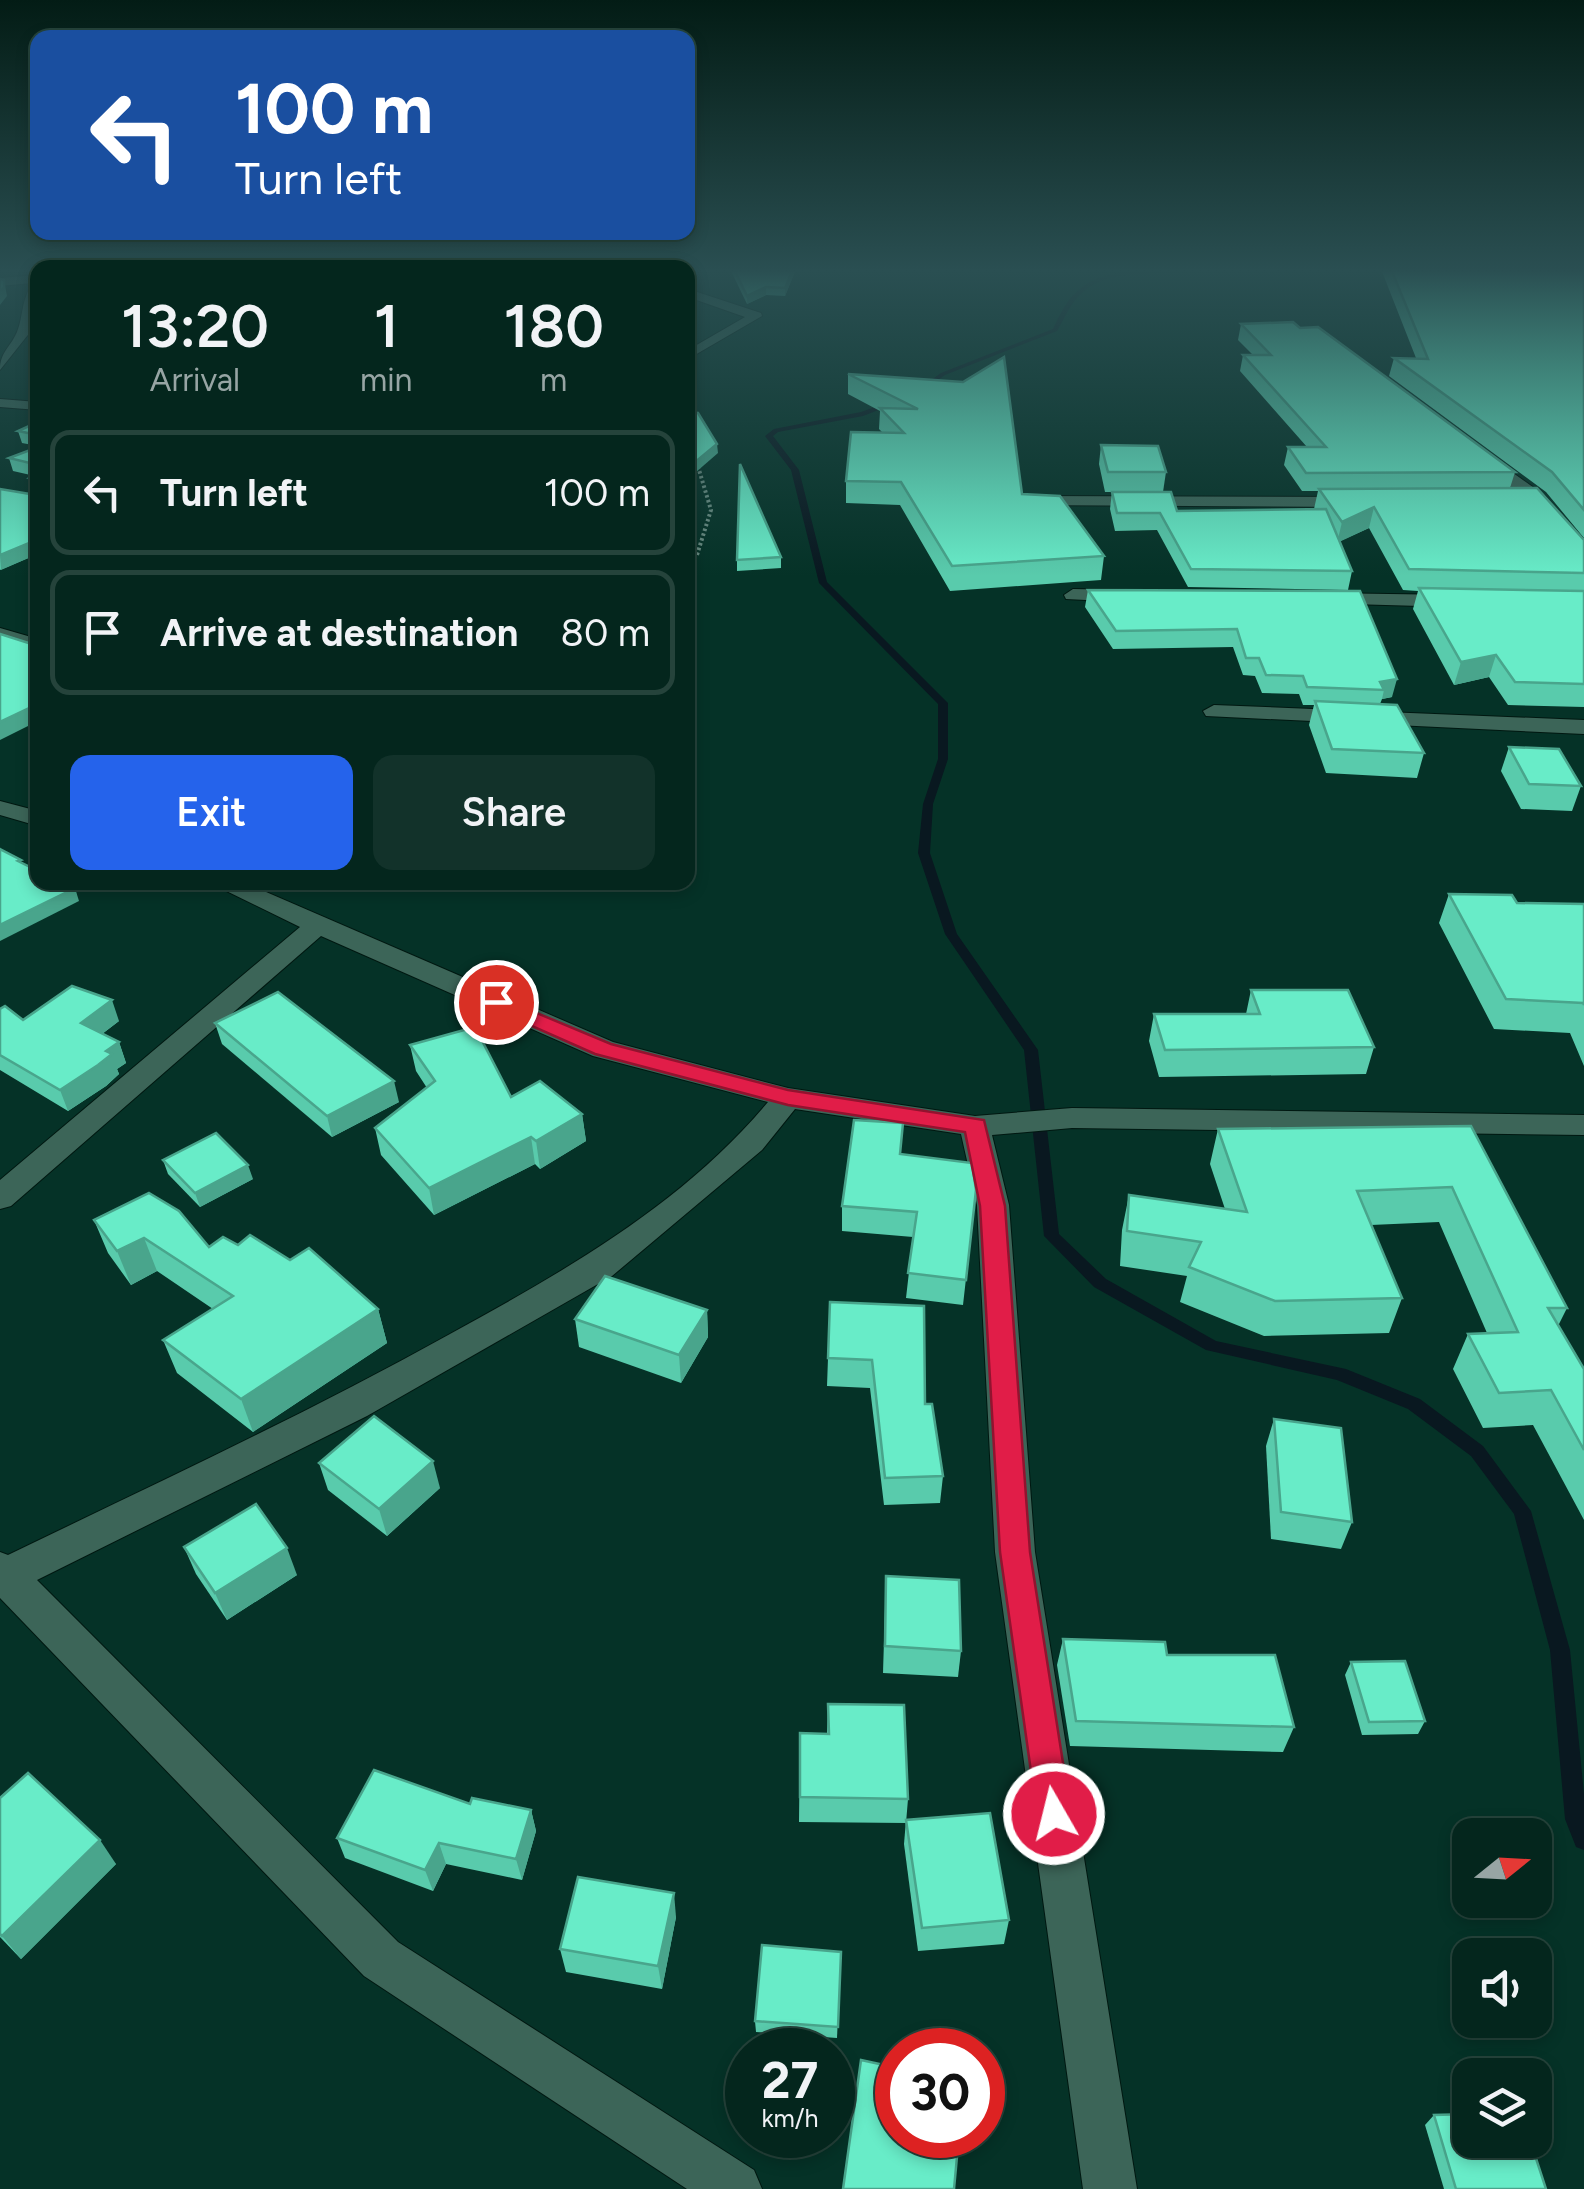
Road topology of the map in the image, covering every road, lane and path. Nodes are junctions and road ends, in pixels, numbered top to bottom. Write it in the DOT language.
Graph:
graph roads {
  1 [pos="0,403"];
  2 [pos="30,405"];
  3 [pos="1461,443"];
  4 [pos="695,460"];
  5 [pos="1538,499"];
  6 [pos="1499,500"];
  7 [pos="1029,501"];
  8 [pos="1382,502"];
  9 [pos="1584,554"];
  10 [pos="695,555"];
  11 [pos="1074,595"];
  12 [pos="1152,596"];
  13 [pos="1309,599"];
  14 [pos="1486,601"];
  15 [pos="0,634"];
  16 [pos="30,643"];
  17 [pos="1214,711"];
  18 [pos="1584,727"];
  19 [pos="0,808"];
  20 [pos="30,817"];
  21 [pos="238,890"];
  22 [pos="318,925"];
  23 [pos="788,1098"];
  24 [pos="992,1123"];
  25 [pos="1584,1125"];
  26 [pos="0,1198"];
  27 [pos="7,1585"];
  28 [pos="735,2189"];
  29 [pos="1110,2189"];
  1 -- 2 [label="street"];
  3 -- 5 [label="street"];
  4 -- 10 [label="path"];
  5 -- 6 [label="street"];
  5 -- 9 [label="street"];
  7 -- 8 [label="street"];
  11 -- 12 [label="street"];
  13 -- 14 [label="street"];
  15 -- 16 [label="street"];
  17 -- 18 [label="street"];
  19 -- 20 [label="street"];
  21 -- 22 [label="street"];
  22 -- 23 [label="street"];
  22 -- 26 [label="street"];
  23 -- 24 [label="street"];
  23 -- 27 [label="street"];
  24 -- 25 [label="street"];
  24 -- 29 [label="street"];
  27 -- 28 [label="street"];
}
